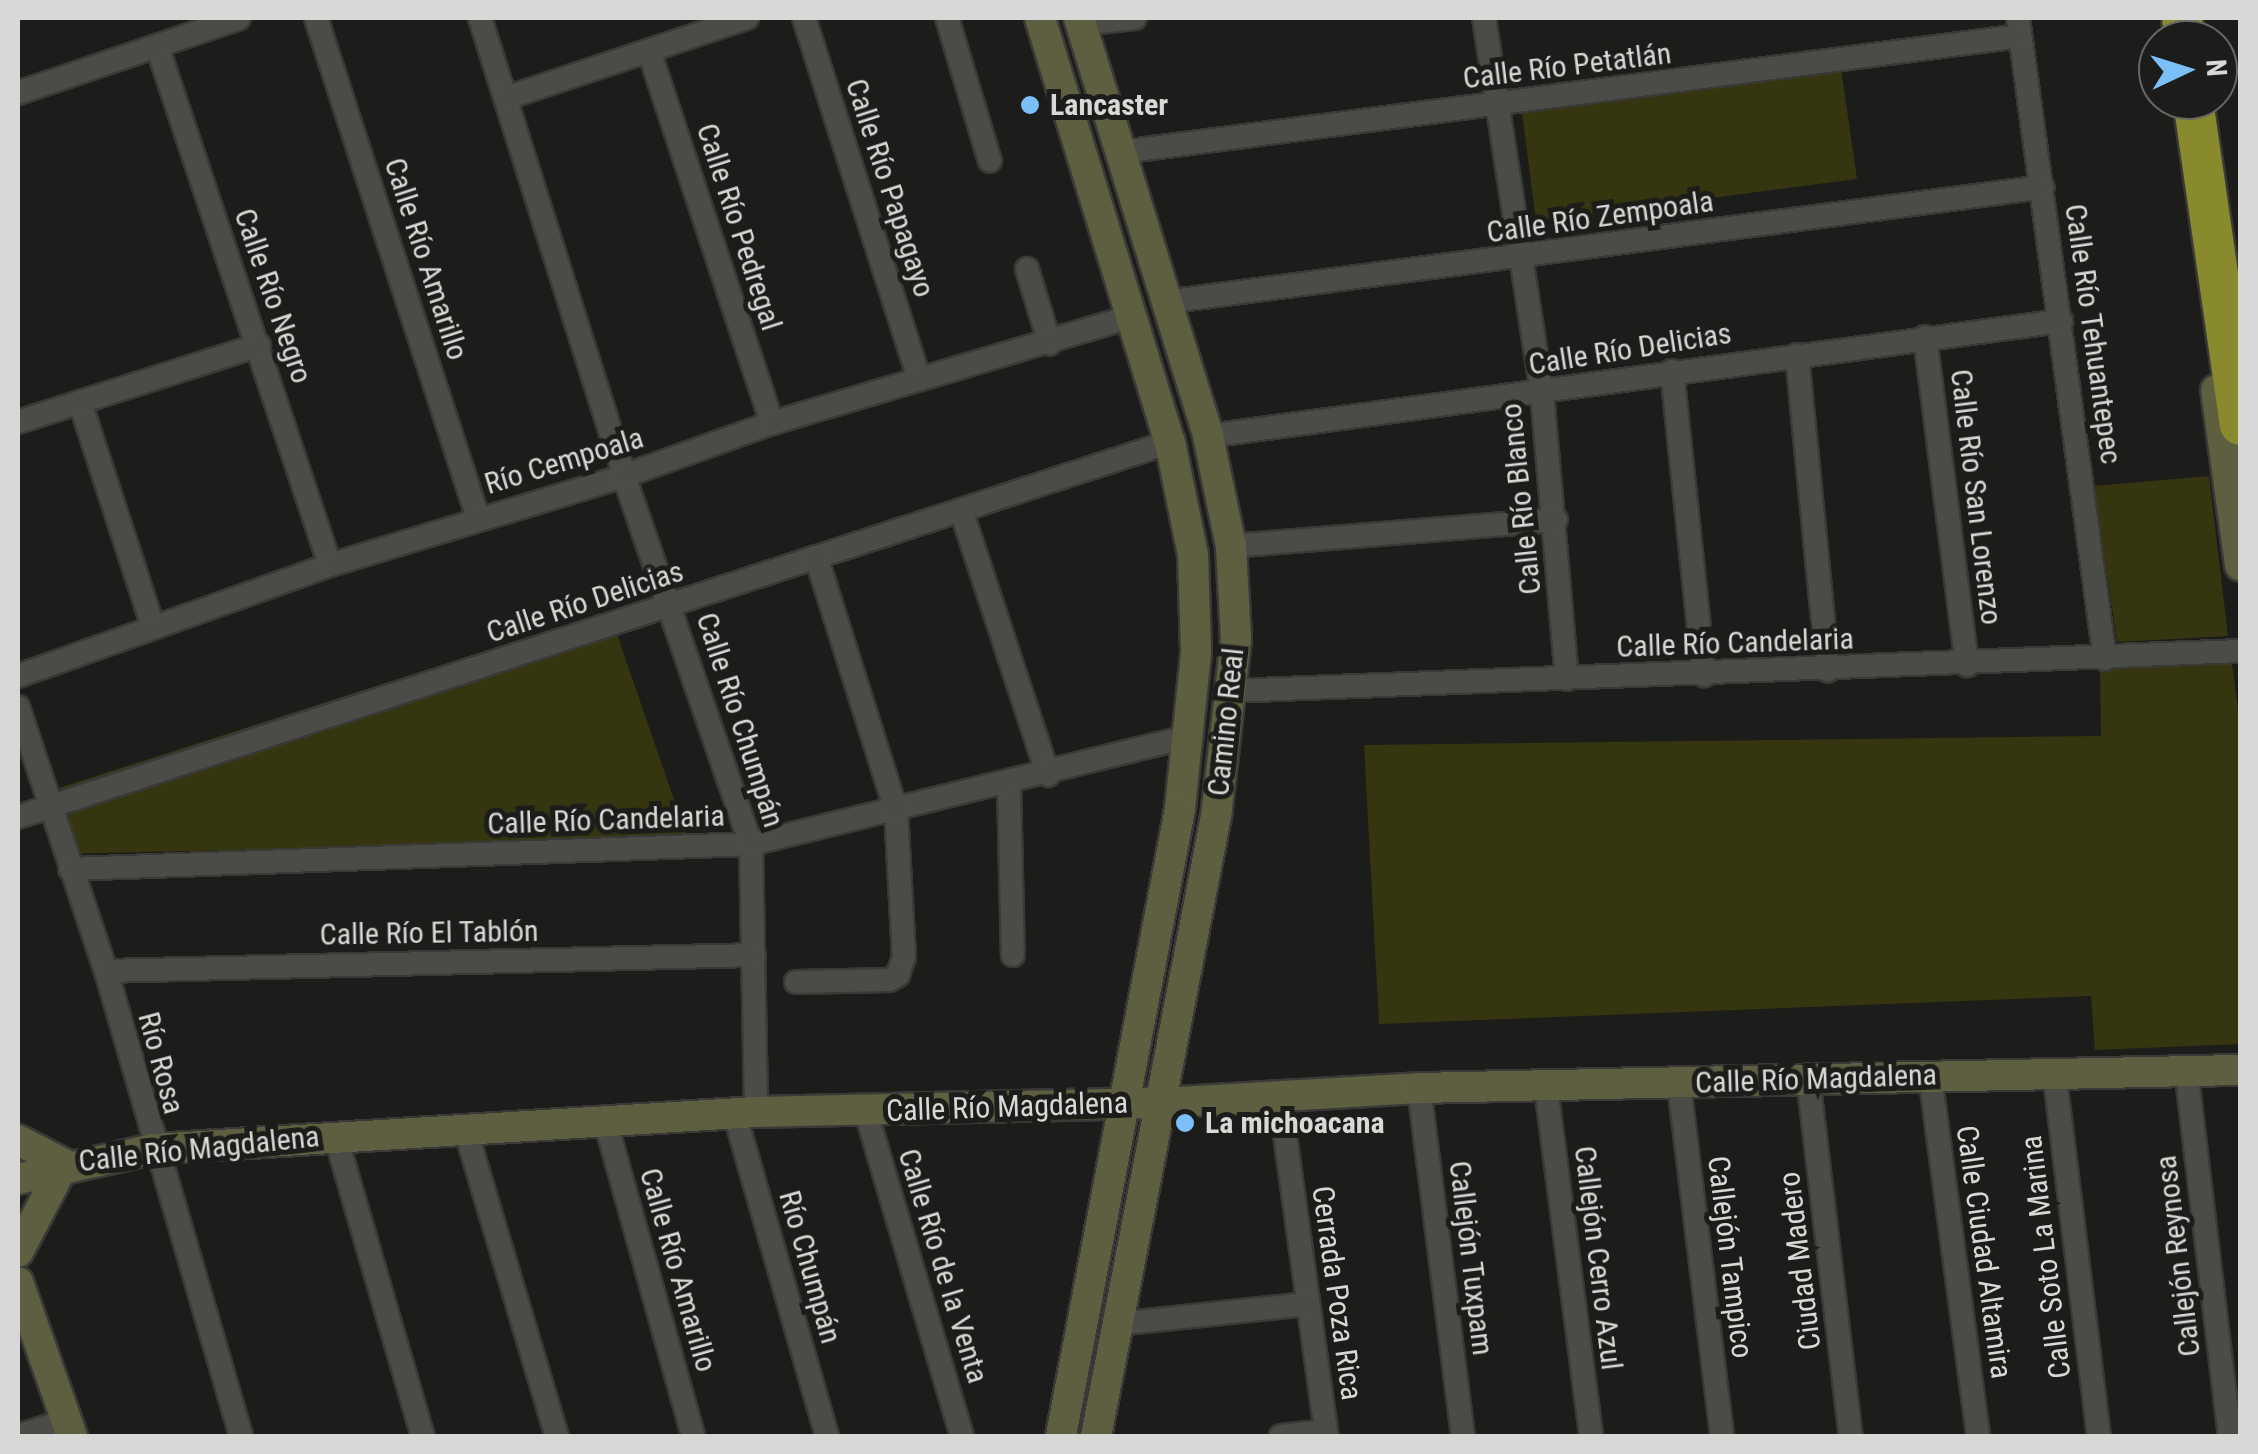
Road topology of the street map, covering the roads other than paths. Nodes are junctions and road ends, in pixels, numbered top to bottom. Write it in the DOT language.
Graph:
graph roads {
  1 [pos="239,18"];
  2 [pos="316,18"];
  3 [pos="480,18"];
  4 [pos="746,18"];
  5 [pos="804,18"];
  6 [pos="947,18"];
  7 [pos="1040,18"];
  8 [pos="1134,18"];
  9 [pos="1484,18"];
  10 [pos="1080,21"];
  11 [pos="2019,27"];
  12 [pos="157,46"];
  13 [pos="649,50"];
  14 [pos="18,93"];
  15 [pos="506,98"];
  16 [pos="1496,106"];
  17 [pos="2177,120"];
  18 [pos="2196,120"];
  19 [pos="1111,123"];
  20 [pos="1076,136"];
  21 [pos="1121,152"];
  22 [pos="990,161"];
  23 [pos="2043,187"];
  24 [pos="1142,218"];
  25 [pos="1104,229"];
  26 [pos="1519,258"];
  27 [pos="1027,268"];
  28 [pos="1165,302"];
  29 [pos="1132,317"];
  30 [pos="2061,321"];
  31 [pos="1925,337"];
  32 [pos="258,344"];
  33 [pos="1050,344"];
  34 [pos="1797,355"];
  35 [pos="1672,372"];
  36 [pos="920,378"];
  37 [pos="1542,394"];
  38 [pos="80,402"];
  39 [pos="18,422"];
  40 [pos="772,423"];
  41 [pos="2240,425"];
  42 [pos="1208,436"];
  43 [pos="1170,442"];
  44 [pos="624,476"];
  45 [pos="961,510"];
  46 [pos="478,518"];
  47 [pos="1556,520"];
  48 [pos="1231,546"];
  49 [pos="816,558"];
  50 [pos="330,565"];
  51 [pos="2240,565"];
  52 [pos="671,606"];
  53 [pos="153,627"];
  54 [pos="2240,652"];
  55 [pos="2105,659"];
  56 [pos="1968,665"];
  57 [pos="1828,670"];
  58 [pos="1704,675"];
  59 [pos="18,676"];
  60 [pos="1567,679"];
  61 [pos="1231,691"];
  62 [pos="18,707"];
  63 [pos="1192,736"];
  64 [pos="1048,775"];
  65 [pos="1008,784"];
  66 [pos="52,808"];
  67 [pos="1180,809"];
  68 [pos="896,810"];
  69 [pos="1216,816"];
  70 [pos="18,818"];
  71 [pos="752,844"];
  72 [pos="70,869"];
  73 [pos="1013,954"];
  74 [pos="754,955"];
  75 [pos="106,972"];
  76 [pos="796,982"];
  77 [pos="2186,1069"];
  78 [pos="2054,1070"];
  79 [pos="2240,1070"];
  80 [pos="1930,1075"];
  81 [pos="1808,1078"];
  82 [pos="1679,1085"];
  83 [pos="1418,1088"];
  84 [pos="1546,1088"];
  85 [pos="1280,1099"];
  86 [pos="1126,1101"];
  87 [pos="1161,1104"];
  88 [pos="866,1112"];
  89 [pos="746,1113"];
  90 [pos="605,1120"];
  91 [pos="465,1128"];
  92 [pos="335,1134"];
  93 [pos="18,1140"];
  94 [pos="153,1149"];
  95 [pos="64,1164"];
  96 [pos="18,1179"];
  97 [pos="18,1252"];
  98 [pos="18,1282"];
  99 [pos="1306,1304"];
  100 [pos="1117,1324"];
  101 [pos="70,1428"];
  102 [pos="1327,1434"];
  103 [pos="18,1436"];
  104 [pos="240,1436"];
  105 [pos="423,1436"];
  106 [pos="557,1436"];
  107 [pos="693,1436"];
  108 [pos="827,1436"];
  109 [pos="962,1436"];
  110 [pos="1062,1436"];
  111 [pos="1096,1436"];
  112 [pos="1282,1436"];
  113 [pos="1463,1436"];
  114 [pos="1591,1436"];
  115 [pos="1722,1436"];
  116 [pos="1851,1436"];
  117 [pos="1978,1436"];
  118 [pos="2098,1436"];
  119 [pos="2230,1436"];
  1 -- 12 [label="street"];
  2 -- 46 [label="street, Calle Río Amarillo"];
  3 -- 15 [label="street, Calle Río Chumpán"];
  4 -- 13 [label="street"];
  5 -- 36 [label="street, Calle Río Papagayo"];
  6 -- 22 [label="street"];
  7 -- 20 [label="street, Camino Real"];
  8 -- 10 [label="street"];
  9 -- 16 [label="street, Calle Río Blanco"];
  10 -- 19 [label="street, Camino Real"];
  11 -- 16 [label="street, Calle Río Petatlán"];
  11 -- 23 [label="street, Calle Río Tehuantepec"];
  12 -- 14 [label="street"];
  12 -- 32 [label="street, Calle Río Negro"];
  13 -- 15 [label="street"];
  13 -- 40 [label="street, Calle Río Pedregal"];
  15 -- 44 [label="street, Calle Río Chumpán"];
  16 -- 21 [label="street, Calle Río Petatlán"];
  16 -- 26 [label="street, Calle Río Blanco"];
  17 -- 51 [label="street"];
  18 -- 41 [label="highway"];
  19 -- 20 [label="street"];
  19 -- 21 [label="street, Camino Real"];
  20 -- 25 [label="street, Camino Real"];
  21 -- 24 [label="street, Camino Real"];
  23 -- 26 [label="street, Calle Río Zempoala"];
  23 -- 30 [label="street, Calle Río Tehuantepec"];
  24 -- 25 [label="street"];
  24 -- 28 [label="street, Camino Real"];
  25 -- 29 [label="street, Camino Real"];
  26 -- 28 [label="street, Calle Río Zempoala"];
  26 -- 37 [label="street, Calle Río Blanco"];
  27 -- 33 [label="street"];
  28 -- 42 [label="street, Camino Real"];
  29 -- 33 [label="street, Río Cempoala"];
  29 -- 43 [label="street, Camino Real"];
  30 -- 31 [label="street, Calle Río Delicias"];
  30 -- 55 [label="street, Calle Río Tehuantepec"];
  31 -- 34 [label="street, Calle Río Delicias"];
  31 -- 56 [label="street, Calle Río San Lorenzo"];
  32 -- 38 [label="street"];
  32 -- 50 [label="street, Calle Río Negro"];
  33 -- 36 [label="street, Río Cempoala"];
  34 -- 35 [label="street, Calle Río Delicias"];
  34 -- 57 [label="street"];
  35 -- 37 [label="street, Calle Río Delicias"];
  35 -- 58 [label="street"];
  36 -- 40 [label="street, Río Cempoala"];
  37 -- 42 [label="street, Calle Río Delicias"];
  37 -- 47 [label="street, Calle Río Blanco"];
  38 -- 39 [label="street"];
  38 -- 53 [label="street"];
  40 -- 44 [label="street, Río Cempoala"];
  42 -- 48 [label="street, Camino Real"];
  43 -- 45 [label="street, Calle Río Delicias"];
  43 -- 63 [label="street, Camino Real"];
  44 -- 46 [label="street, Río Cempoala"];
  44 -- 52 [label="street, Calle Río Chumpán"];
  45 -- 49 [label="street, Calle Río Delicias"];
  45 -- 64 [label="street"];
  46 -- 50 [label="street, Río Cempoala"];
  47 -- 48 [label="street"];
  47 -- 60 [label="street, Calle Río Blanco"];
  48 -- 61 [label="street, Camino Real"];
  49 -- 52 [label="street, Calle Río Delicias"];
  49 -- 68 [label="street"];
  50 -- 53 [label="street, Río Cempoala"];
  52 -- 66 [label="street, Calle Río Delicias"];
  52 -- 71 [label="street, Calle Río Chumpán"];
  53 -- 59 [label="street, Río Cempoala"];
  54 -- 55 [label="street, Calle Río Candelaria"];
  55 -- 56 [label="street, Calle Río Candelaria"];
  56 -- 57 [label="street, Calle Río Candelaria"];
  57 -- 58 [label="street, Calle Río Candelaria"];
  58 -- 60 [label="street, Calle Río Candelaria"];
  60 -- 61 [label="street, Calle Río Candelaria"];
  61 -- 69 [label="street, Camino Real"];
  62 -- 66 [label="street, Río Rosa"];
  63 -- 64 [label="street, Calle Río Candelaria"];
  63 -- 67 [label="street, Camino Real"];
  64 -- 65 [label="street, Calle Río Candelaria"];
  65 -- 68 [label="street, Calle Río Candelaria"];
  65 -- 73 [label="street"];
  66 -- 70 [label="street, Calle Río Delicias"];
  66 -- 72 [label="street, Río Rosa"];
  67 -- 69 [label="street"];
  67 -- 86 [label="street, Camino Real"];
  68 -- 71 [label="street, Calle Río Candelaria"];
  68 -- 76 [label="street"];
  69 -- 87 [label="street, Camino Real"];
  71 -- 72 [label="street, Calle Río Candelaria"];
  71 -- 74 [label="street, Calle Río Chumpán"];
  72 -- 75 [label="street, Río Rosa"];
  74 -- 75 [label="street, Calle Río El Tablón"];
  74 -- 89 [label="street, Calle Río Chumpán"];
  75 -- 94 [label="street, Río Rosa"];
  77 -- 78 [label="street, Calle Río Magdalena"];
  77 -- 79 [label="street, Calle Río Magdalena"];
  77 -- 119 [label="street, Callejón Reynosa"];
  78 -- 80 [label="street, Calle Río Magdalena"];
  78 -- 118 [label="street, Calle Soto La Marina"];
  80 -- 81 [label="street, Calle Río Magdalena"];
  80 -- 117 [label="street, Calle Ciudad Altamira"];
  81 -- 82 [label="street, Calle Río Magdalena"];
  81 -- 116 [label="street, Ciudad Madero"];
  82 -- 84 [label="street, Calle Río Magdalena"];
  82 -- 115 [label="street, Callejón Tampico"];
  83 -- 84 [label="street, Calle Río Magdalena"];
  83 -- 85 [label="street, Calle Río Magdalena"];
  83 -- 113 [label="street, Callejón Tuxpam"];
  84 -- 114 [label="street, Callejón Cerro Azul"];
  85 -- 87 [label="street, Calle Río Magdalena"];
  85 -- 99 [label="street, Cerrada Poza Rica"];
  86 -- 87 [label="street, Calle Río Magdalena"];
  86 -- 88 [label="street, Calle Río Magdalena"];
  86 -- 110 [label="street, Camino Real"];
  87 -- 100 [label="street, Camino Real"];
  88 -- 89 [label="street, Calle Río Magdalena"];
  88 -- 109 [label="street, Calle Río de la Venta"];
  89 -- 90 [label="street, Calle Río Magdalena"];
  89 -- 108 [label="street, Río Chumpán"];
  90 -- 91 [label="street, Calle Río Magdalena"];
  90 -- 107 [label="street, Calle Río Amarillo"];
  91 -- 92 [label="street, Calle Río Magdalena"];
  91 -- 106 [label="street"];
  92 -- 94 [label="street, Calle Río Magdalena"];
  92 -- 105 [label="street"];
  93 -- 95 [label="street"];
  94 -- 95 [label="street, Calle Río Magdalena"];
  94 -- 104 [label="street, Río Rosa"];
  95 -- 96 [label="street, Calle Río Magdalena"];
  95 -- 97 [label="street"];
  98 -- 101 [label="street"];
  99 -- 100 [label="street"];
  99 -- 102 [label="street, Cerrada Poza Rica"];
  100 -- 111 [label="street, Camino Real"];
  101 -- 103 [label="street"];
  102 -- 112 [label="street"];
}
